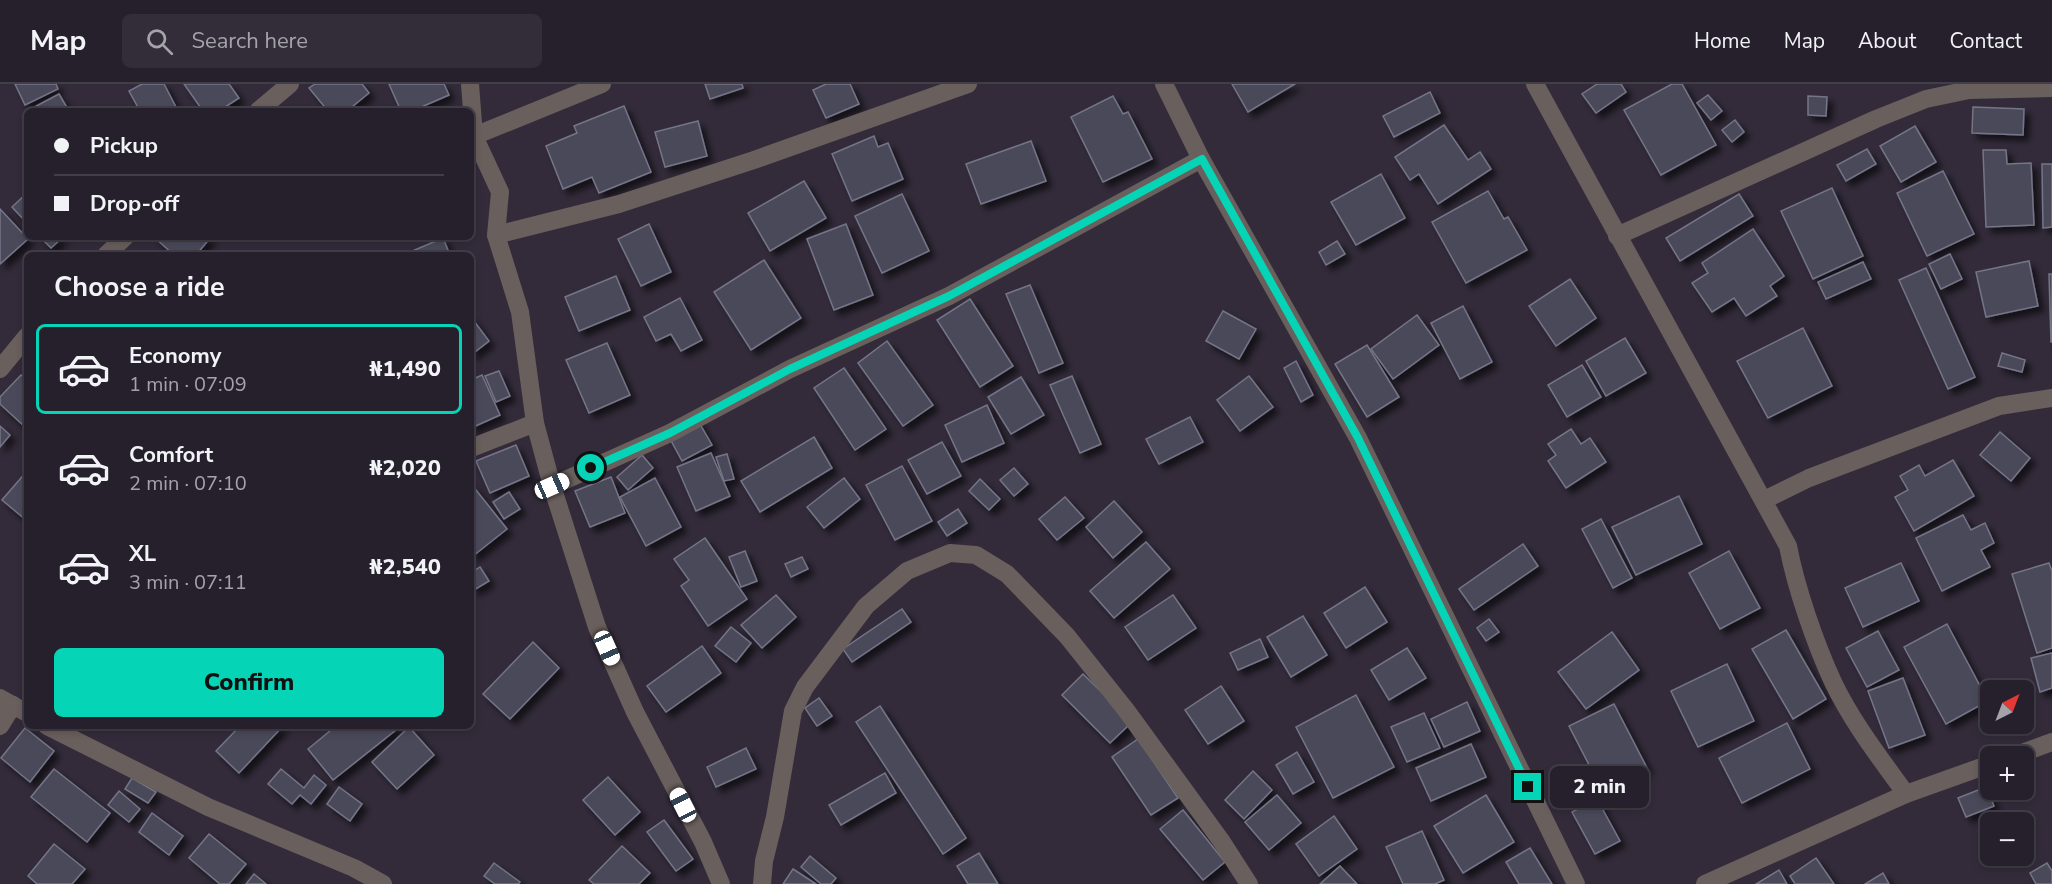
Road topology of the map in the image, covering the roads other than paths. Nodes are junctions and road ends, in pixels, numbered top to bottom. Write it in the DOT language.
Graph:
graph roads {
  1 [pos="290,84"];
  2 [pos="470,84"];
  3 [pos="602,84"];
  4 [pos="968,84"];
  5 [pos="1164,84"];
  6 [pos="1535,84"];
  7 [pos="2052,88"];
  8 [pos="262,108"];
  9 [pos="472,108"];
  10 [pos="474,136"];
  11 [pos="1202,159"];
  12 [pos="496,235"];
  13 [pos="1617,236"];
  14 [pos="121,240"];
  15 [pos="109,252"];
  16 [pos="24,340"];
  17 [pos="0,369"];
  18 [pos="2052,398"];
  19 [pos="535,423"];
  20 [pos="474,447"];
  21 [pos="552,486"];
  22 [pos="1764,500"];
  23 [pos="13,705"];
  24 [pos="0,726"];
  25 [pos="53,729"];
  26 [pos="2052,742"];
  27 [pos="2034,749"];
  28 [pos="1980,768"];
  29 [pos="1906,794"];
  30 [pos="350,876"];
  31 [pos="383,884"];
  32 [pos="721,884"];
  33 [pos="762,884"];
  34 [pos="1249,884"];
  35 [pos="1576,884"];
  36 [pos="1706,884"];
  1 -- 8 [label="street"];
  2 -- 9 [label="street"];
  3 -- 10 [label="street"];
  4 -- 12 [label="street"];
  5 -- 11 [label="street"];
  6 -- 13 [label="street"];
  7 -- 13 [label="street"];
  10 -- 12 [label="street"];
  11 -- 21 [label="street"];
  11 -- 35 [label="street"];
  12 -- 19 [label="street"];
  13 -- 22 [label="street"];
  14 -- 15 [label="street"];
  16 -- 17 [label="street"];
  18 -- 22 [label="street"];
  19 -- 20 [label="street"];
  19 -- 21 [label="street"];
  21 -- 32 [label="street"];
  22 -- 29 [label="street"];
  23 -- 24 [label="street"];
  25 -- 30 [label="street"];
  26 -- 27 [label="street"];
  28 -- 29 [label="street"];
  29 -- 36 [label="street"];
  30 -- 31 [label="street"];
  33 -- 34 [label="street"];
}
